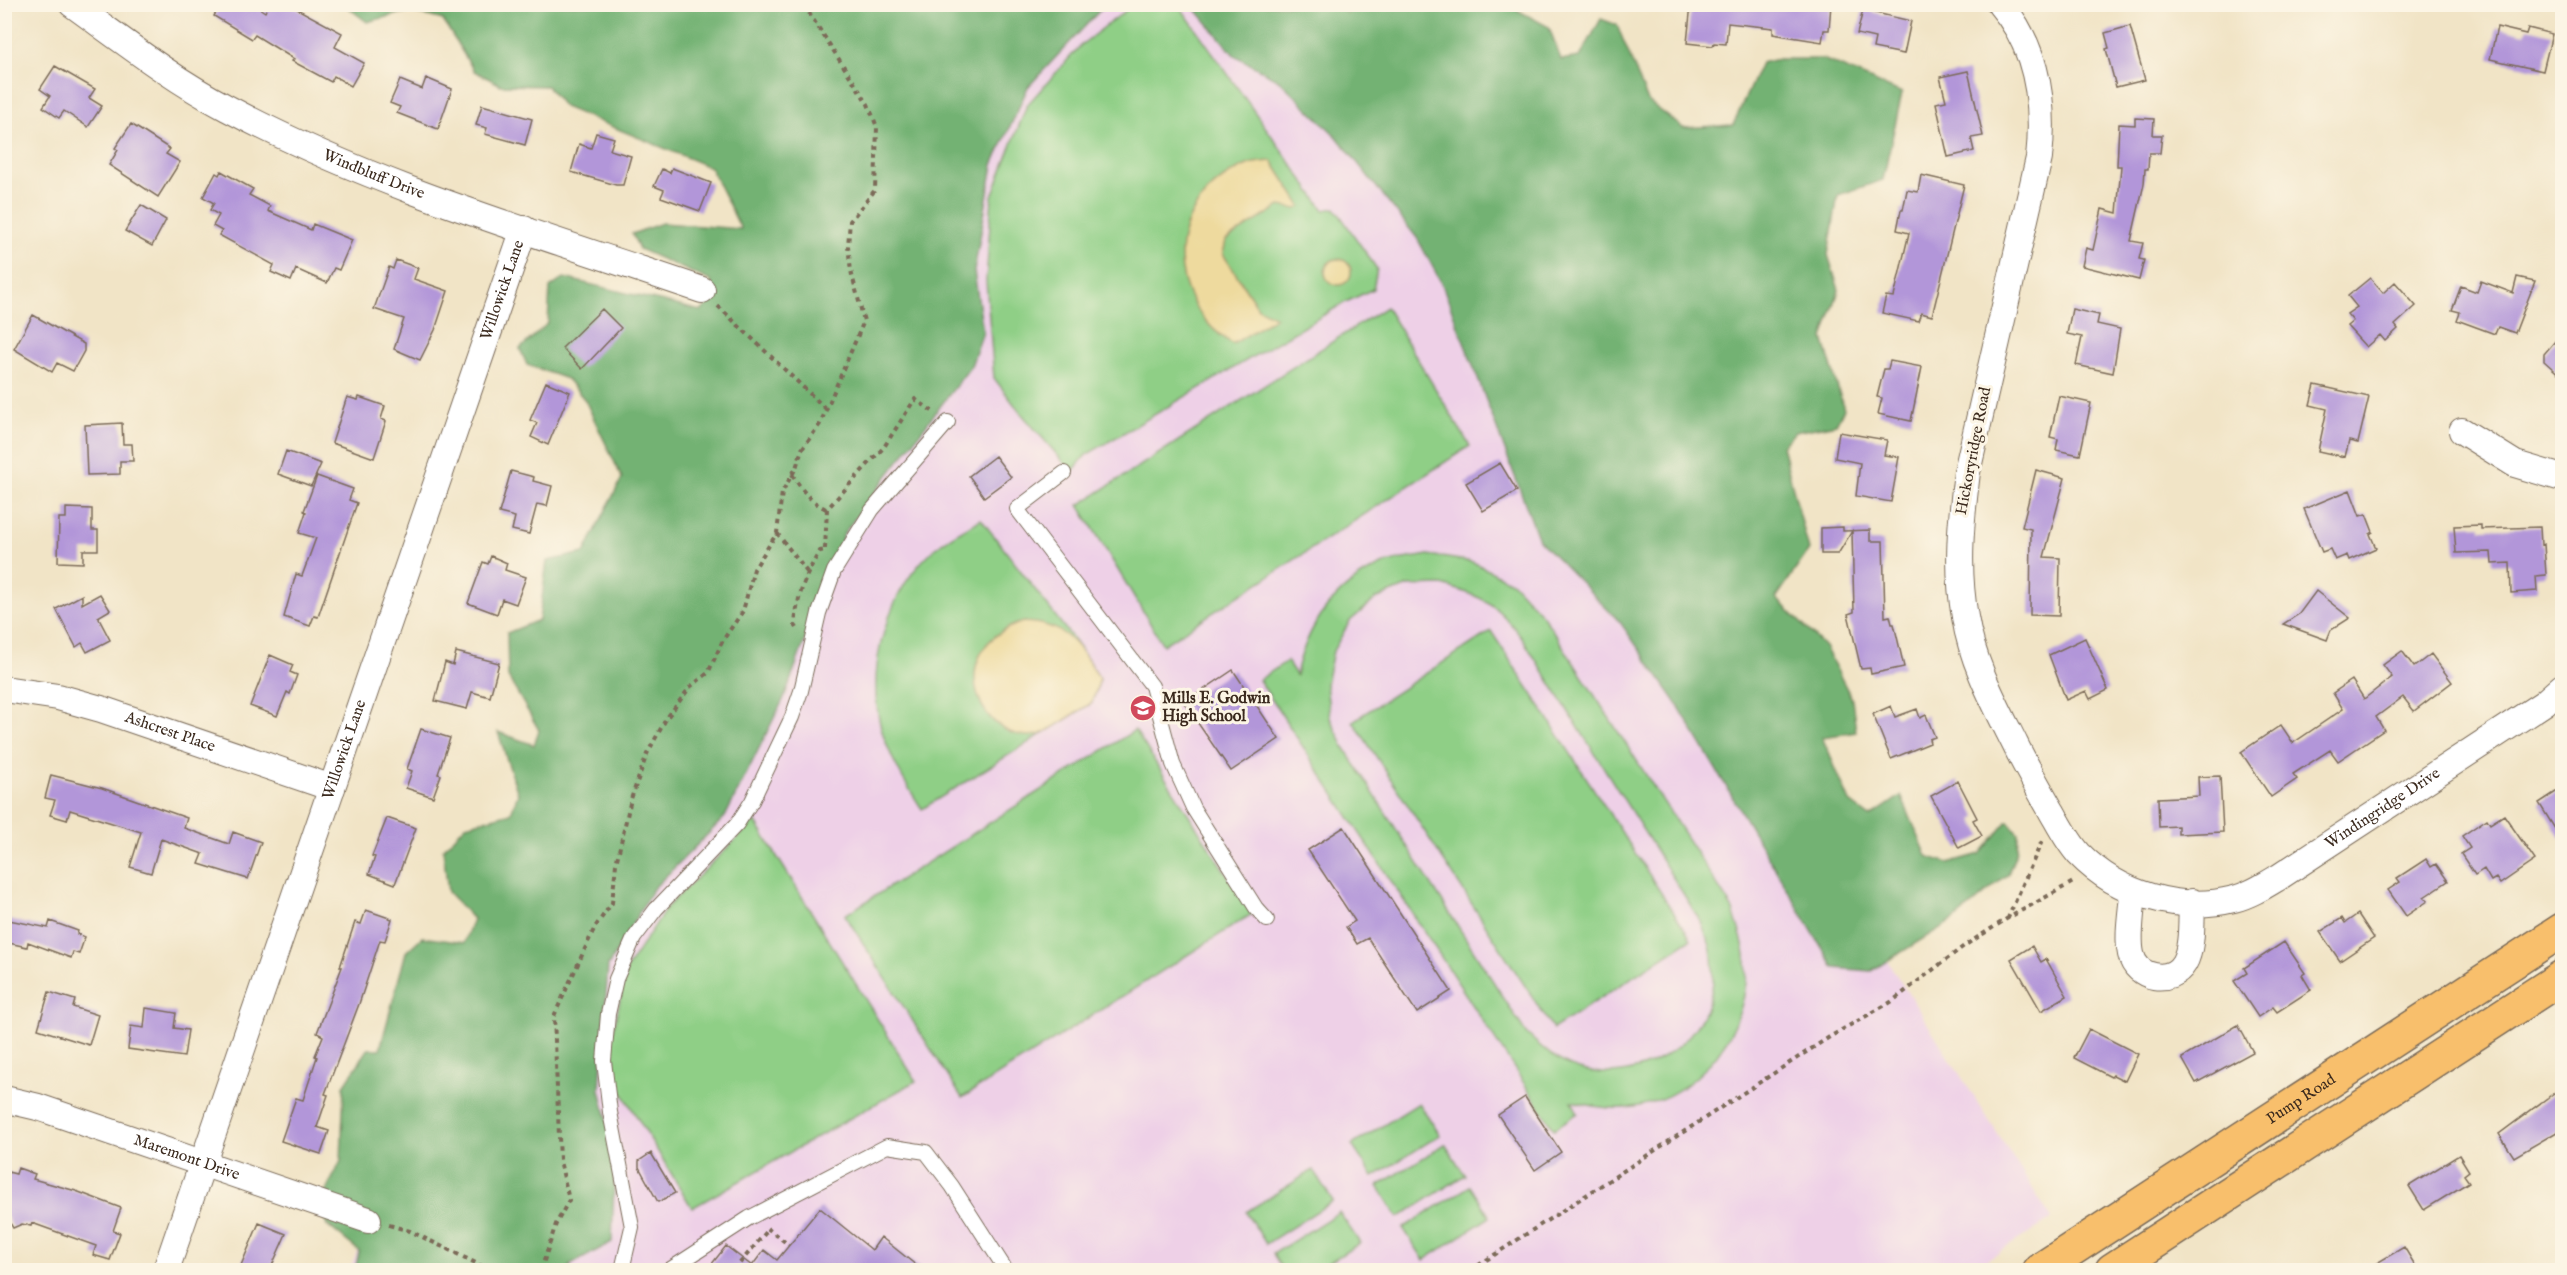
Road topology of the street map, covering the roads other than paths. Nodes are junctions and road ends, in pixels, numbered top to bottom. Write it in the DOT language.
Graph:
graph roads {
  1 [pos="72,4"];
  2 [pos="2000,4"];
  3 [pos="524,229"];
  4 [pos="702,290"];
  5 [pos="948,422"];
  6 [pos="2462,431"];
  7 [pos="1064,473"];
  8 [pos="2562,478"];
  9 [pos="2562,687"];
  10 [pos="4,689"];
  11 [pos="332,788"];
  12 [pos="2133,893"];
  13 [pos="2164,900"];
  14 [pos="2192,902"];
  15 [pos="1267,920"];
  16 [pos="2562,930"];
  17 [pos="2562,977"];
  18 [pos="4,1099"];
  19 [pos="203,1163"];
  20 [pos="368,1220"];
  21 [pos="166,1270"];
  22 [pos="622,1270"];
  23 [pos="669,1270"];
  24 [pos="1006,1270"];
  25 [pos="2040,1270"];
  26 [pos="2112,1270"];
  1 -- 3 [label="street, Windbluff Drive"];
  2 -- 12 [label="street, Hickoryridge Road"];
  3 -- 4 [label="street, Windbluff Drive"];
  3 -- 11 [label="street, Willowick Lane"];
  5 -- 22 [label="lane"];
  6 -- 8 [label="street"];
  7 -- 15 [label="lane"];
  9 -- 14 [label="street, Windingridge Drive"];
  10 -- 11 [label="street, Ashcrest Place"];
  11 -- 19 [label="street, Willowick Lane"];
  12 -- 13 [label="street, Hickoryridge Road"];
  12 -- 14 [label="street"];
  13 -- 14 [label="street, Windingridge Drive"];
  16 -- 25 [label="main road, Pump Road"];
  17 -- 26 [label="main road"];
  18 -- 19 [label="street, Maremont Drive"];
  19 -- 20 [label="street, Maremont Drive"];
  19 -- 21 [label="street, Willowick Lane"];
  23 -- 24 [label="lane"];
}
